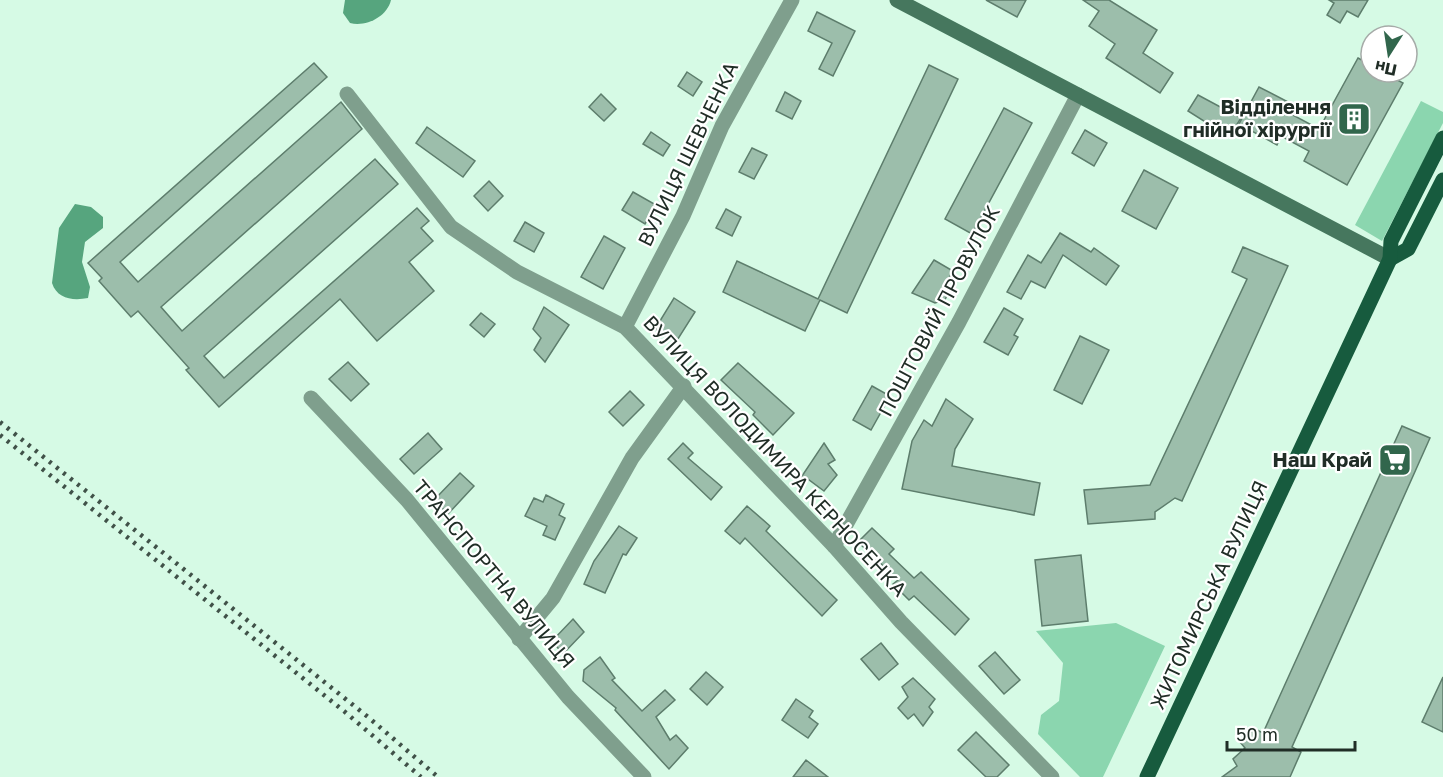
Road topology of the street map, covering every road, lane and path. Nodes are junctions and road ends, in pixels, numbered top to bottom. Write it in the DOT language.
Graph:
graph roads {
  1 [pos="792,0"];
  2 [pos="897,0"];
  3 [pos="347,94"];
  4 [pos="1078,95"];
  5 [pos="1443,138"];
  6 [pos="1443,180"];
  7 [pos="1390,260"];
  8 [pos="625,327"];
  9 [pos="684,386"];
  10 [pos="310,398"];
  11 [pos="834,546"];
  12 [pos="519,639"];
  13 [pos="645,777"];
  14 [pos="1052,777"];
  15 [pos="1148,777"];
  1 -- 8 [label="street, ВУЛИЦЯ ШЕВЧЕНКА"];
  2 -- 4 [label="main road"];
  3 -- 8 [label="street, ВУЛИЦЯ ВОЛОДИМИРА КЕРНОСЕНКА"];
  4 -- 7 [label="main road"];
  4 -- 11 [label="street, ПОШТОВИЙ ПРОВУЛОК"];
  5 -- 7 [label="main road, ЖИТОМИРСЬКА ВУЛИЦЯ"];
  6 -- 7 [label="main road"];
  7 -- 15 [label="main road, ЖИТОМИРСЬКА ВУЛИЦЯ"];
  8 -- 9 [label="street, ВУЛИЦЯ ВОЛОДИМИРА КЕРНОСЕНКА"];
  9 -- 11 [label="street, ВУЛИЦЯ ВОЛОДИМИРА КЕРНОСЕНКА"];
  9 -- 12 [label="street"];
  10 -- 12 [label="street, ТРАНСПОРТНА ВУЛИЦЯ"];
  11 -- 14 [label="street, ВУЛИЦЯ ВОЛОДИМИРА КЕРНОСЕНКА"];
  12 -- 13 [label="street, ТРАНСПОРТНА ВУЛИЦЯ"];
}
